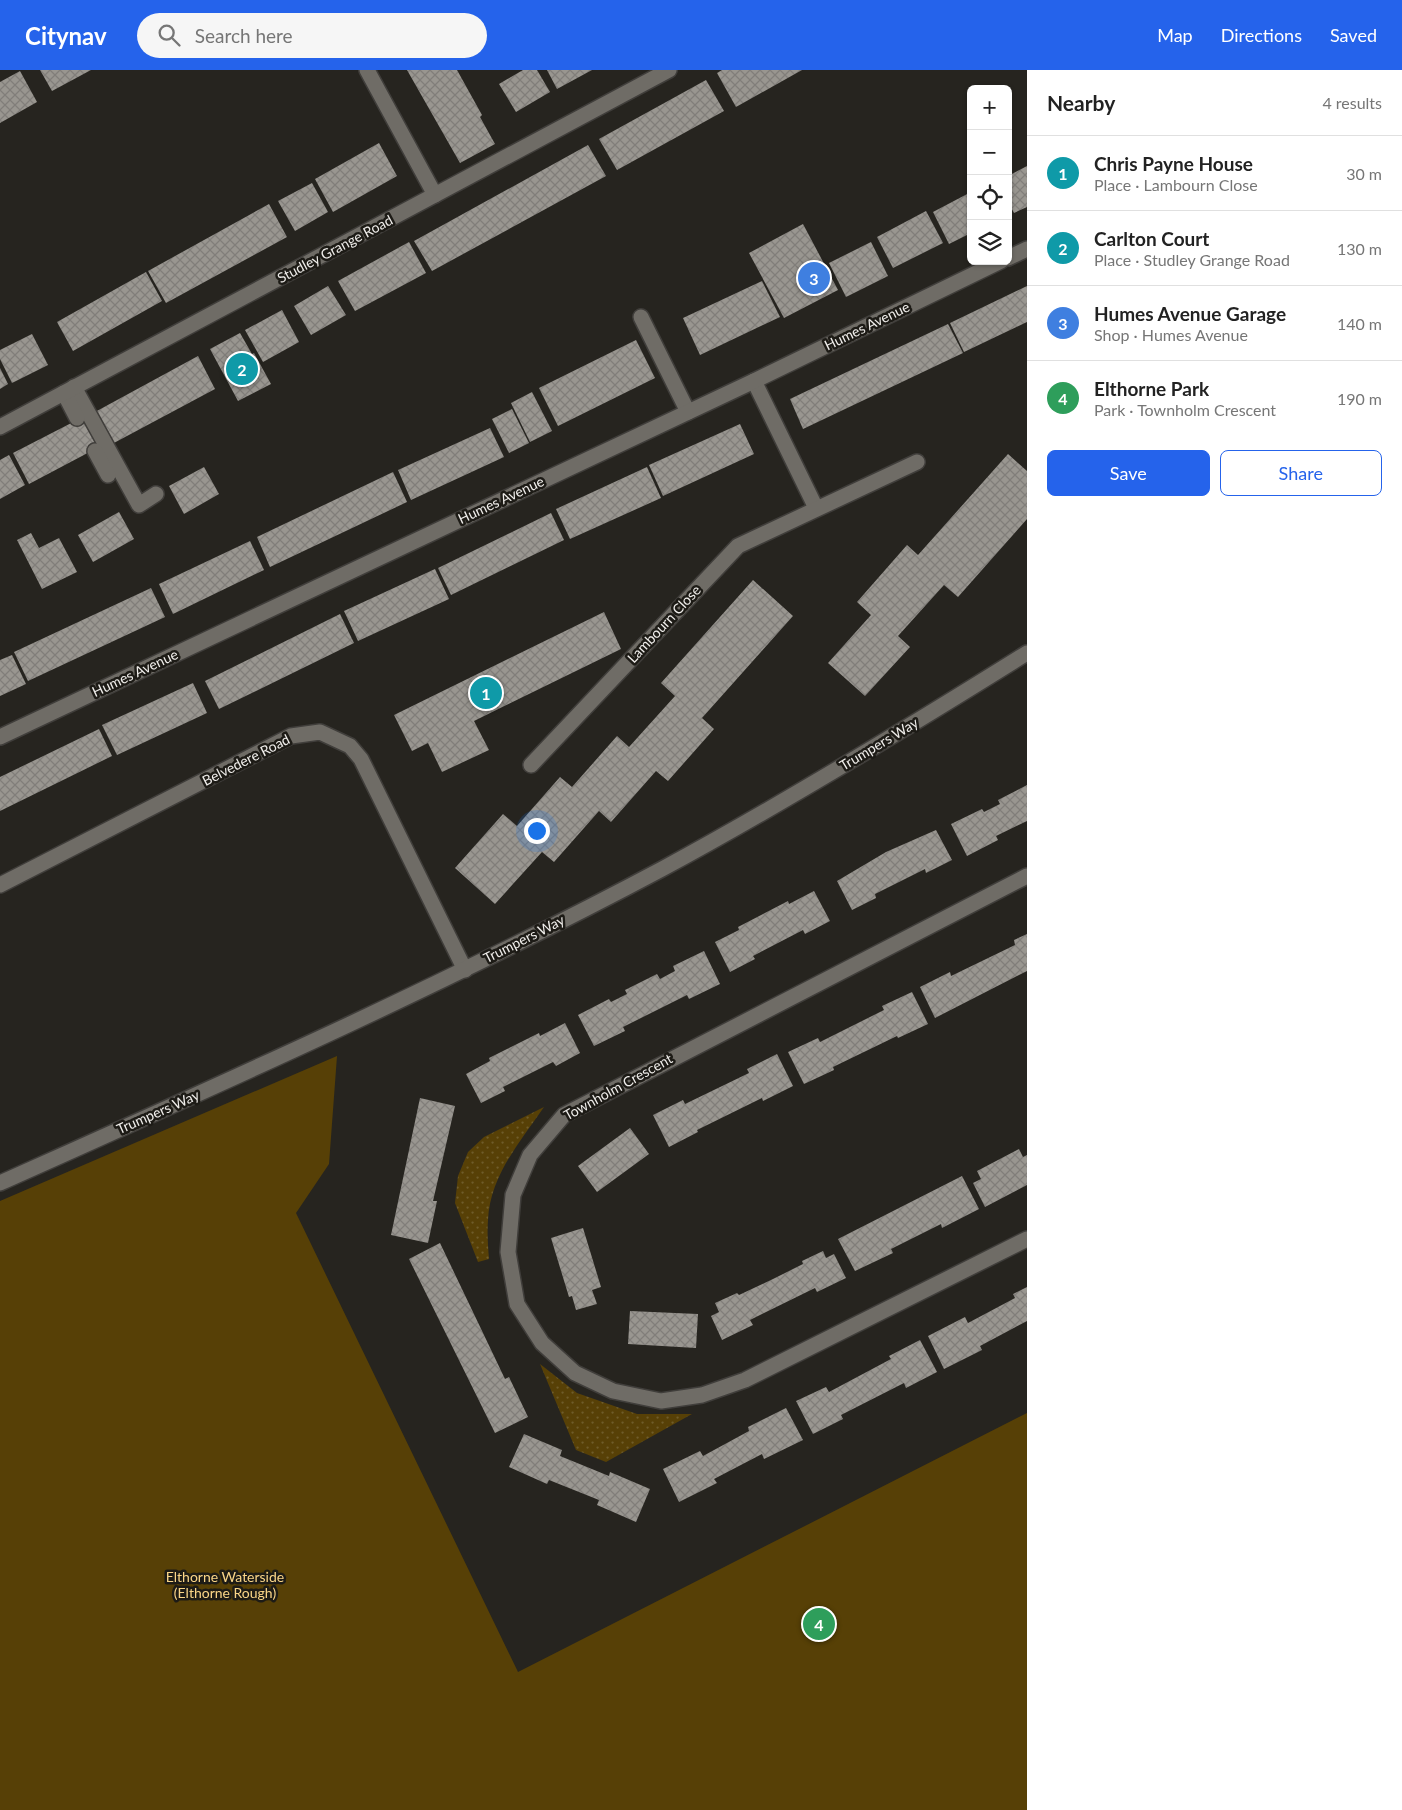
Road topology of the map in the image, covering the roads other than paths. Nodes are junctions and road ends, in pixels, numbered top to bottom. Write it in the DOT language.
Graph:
graph roads {
  1 [pos="367,70"];
  2 [pos="669,70"];
  3 [pos="435,195"];
  4 [pos="1027,249"];
  5 [pos="1012,256"];
  6 [pos="993,265"];
  7 [pos="641,317"];
  8 [pos="754,381"];
  9 [pos="69,390"];
  10 [pos="688,412"];
  11 [pos="77,418"];
  12 [pos="0,426"];
  13 [pos="95,451"];
  14 [pos="917,462"];
  15 [pos="108,476"];
  16 [pos="156,494"];
  17 [pos="816,508"];
  18 [pos="1027,653"];
  19 [pos="0,737"];
  20 [pos="531,765"];
  21 [pos="1027,876"];
  22 [pos="0,885"];
  23 [pos="465,970"];
  24 [pos="0,1183"];
  25 [pos="1027,1239"];
  1 -- 3 [label="street"];
  2 -- 3 [label="street, Studley Grange Road"];
  3 -- 9 [label="street, Studley Grange Road"];
  4 -- 5 [label="street"];
  6 -- 8 [label="street, Humes Avenue"];
  7 -- 10 [label="street"];
  8 -- 10 [label="street, Humes Avenue"];
  8 -- 17 [label="street"];
  9 -- 11 [label="street"];
  9 -- 12 [label="street, Studley Grange Road"];
  9 -- 16 [label="street"];
  10 -- 19 [label="street, Humes Avenue"];
  13 -- 15 [label="street"];
  14 -- 17 [label="street, Lambourn Close"];
  17 -- 20 [label="street, Lambourn Close"];
  18 -- 23 [label="street, Trumpers Way"];
  21 -- 25 [label="street, Townholm Crescent"];
  22 -- 23 [label="street, Belvedere Road"];
  23 -- 24 [label="street, Trumpers Way"];
}
